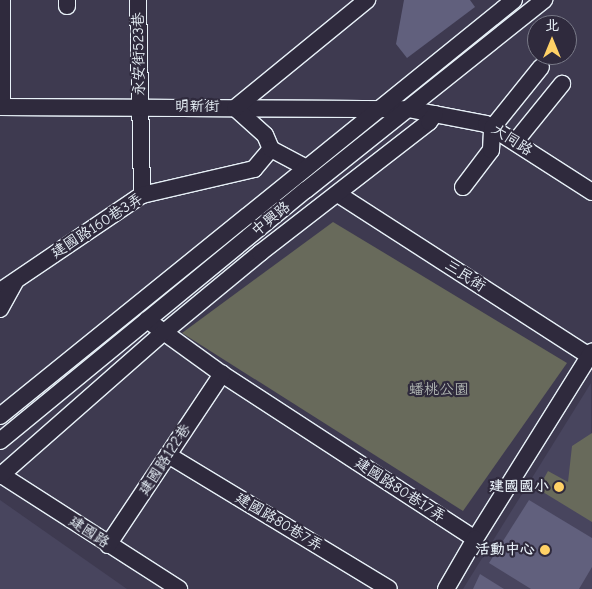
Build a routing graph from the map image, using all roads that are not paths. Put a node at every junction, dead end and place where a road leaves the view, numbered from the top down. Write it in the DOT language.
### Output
graph roads {
  1 [pos="2,0"];
  2 [pos="138,0"];
  3 [pos="514,0"];
  4 [pos="544,0"];
  5 [pos="363,1"];
  6 [pos="541,67"];
  7 [pos="562,84"];
  8 [pos="1,107"];
  9 [pos="139,107"];
  10 [pos="235,108"];
  11 [pos="393,110"];
  12 [pos="435,114"];
  13 [pos="492,128"];
  14 [pos="515,142"];
  15 [pos="271,148"];
  16 [pos="306,168"];
  17 [pos="463,187"];
  18 [pos="592,192"];
  19 [pos="142,194"];
  20 [pos="338,194"];
  21 [pos="16,280"];
  22 [pos="0,291"];
  23 [pos="0,309"];
  24 [pos="147,320"];
  25 [pos="163,333"];
  26 [pos="591,355"];
  27 [pos="222,374"];
  28 [pos="0,416"];
  29 [pos="0,441"];
  30 [pos="168,455"];
  31 [pos="0,475"];
  32 [pos="475,539"];
  33 [pos="108,545"];
  34 [pos="179,589"];
  35 [pos="389,589"];
  36 [pos="446,589"];
  1 -- 8 [label="street"];
  2 -- 9 [label="street, 永安街523巷"];
  3 -- 11 [label="street, 中興路"];
  4 -- 11 [label="street, 中興路"];
  5 -- 10 [label="street"];
  6 -- 13 [label="street"];
  7 -- 14 [label="street"];
  8 -- 9 [label="street, 明新街"];
  9 -- 10 [label="street, 明新街"];
  9 -- 19 [label="street, 永安街523巷"];
  10 -- 11 [label="street, 明新街"];
  10 -- 15 [label="street"];
  11 -- 12 [label="street, 大同路"];
  11 -- 16 [label="street, 中興路"];
  11 -- 24 [label="street, 中興路"];
  12 -- 13 [label="street, 大同路"];
  12 -- 20 [label="street"];
  13 -- 14 [label="street, 大同路"];
  13 -- 17 [label="street"];
  14 -- 18 [label="street, 大同路"];
  15 -- 16 [label="street"];
  15 -- 19 [label="street, 建國路160巷3弄"];
  16 -- 28 [label="street, 中興路"];
  19 -- 21 [label="street, 建國路160巷3弄"];
  20 -- 25 [label="street"];
  20 -- 26 [label="street, 三民街"];
  21 -- 22 [label="street, 建國路160巷3弄"];
  21 -- 23 [label="street"];
  24 -- 25 [label="street, 建國路80巷17弄"];
  24 -- 29 [label="street, 中興路"];
  25 -- 27 [label="street, 建國路80巷17弄"];
  25 -- 31 [label="street"];
  26 -- 32 [label="street"];
  27 -- 30 [label="street, 建國路122巷"];
  27 -- 32 [label="street, 建國路80巷17弄"];
  30 -- 33 [label="street, 建國路122巷"];
  30 -- 35 [label="street, 建國路80巷7弄"];
  31 -- 33 [label="street, 建國路"];
  32 -- 36 [label="street"];
  33 -- 34 [label="street, 建國路"];
}
